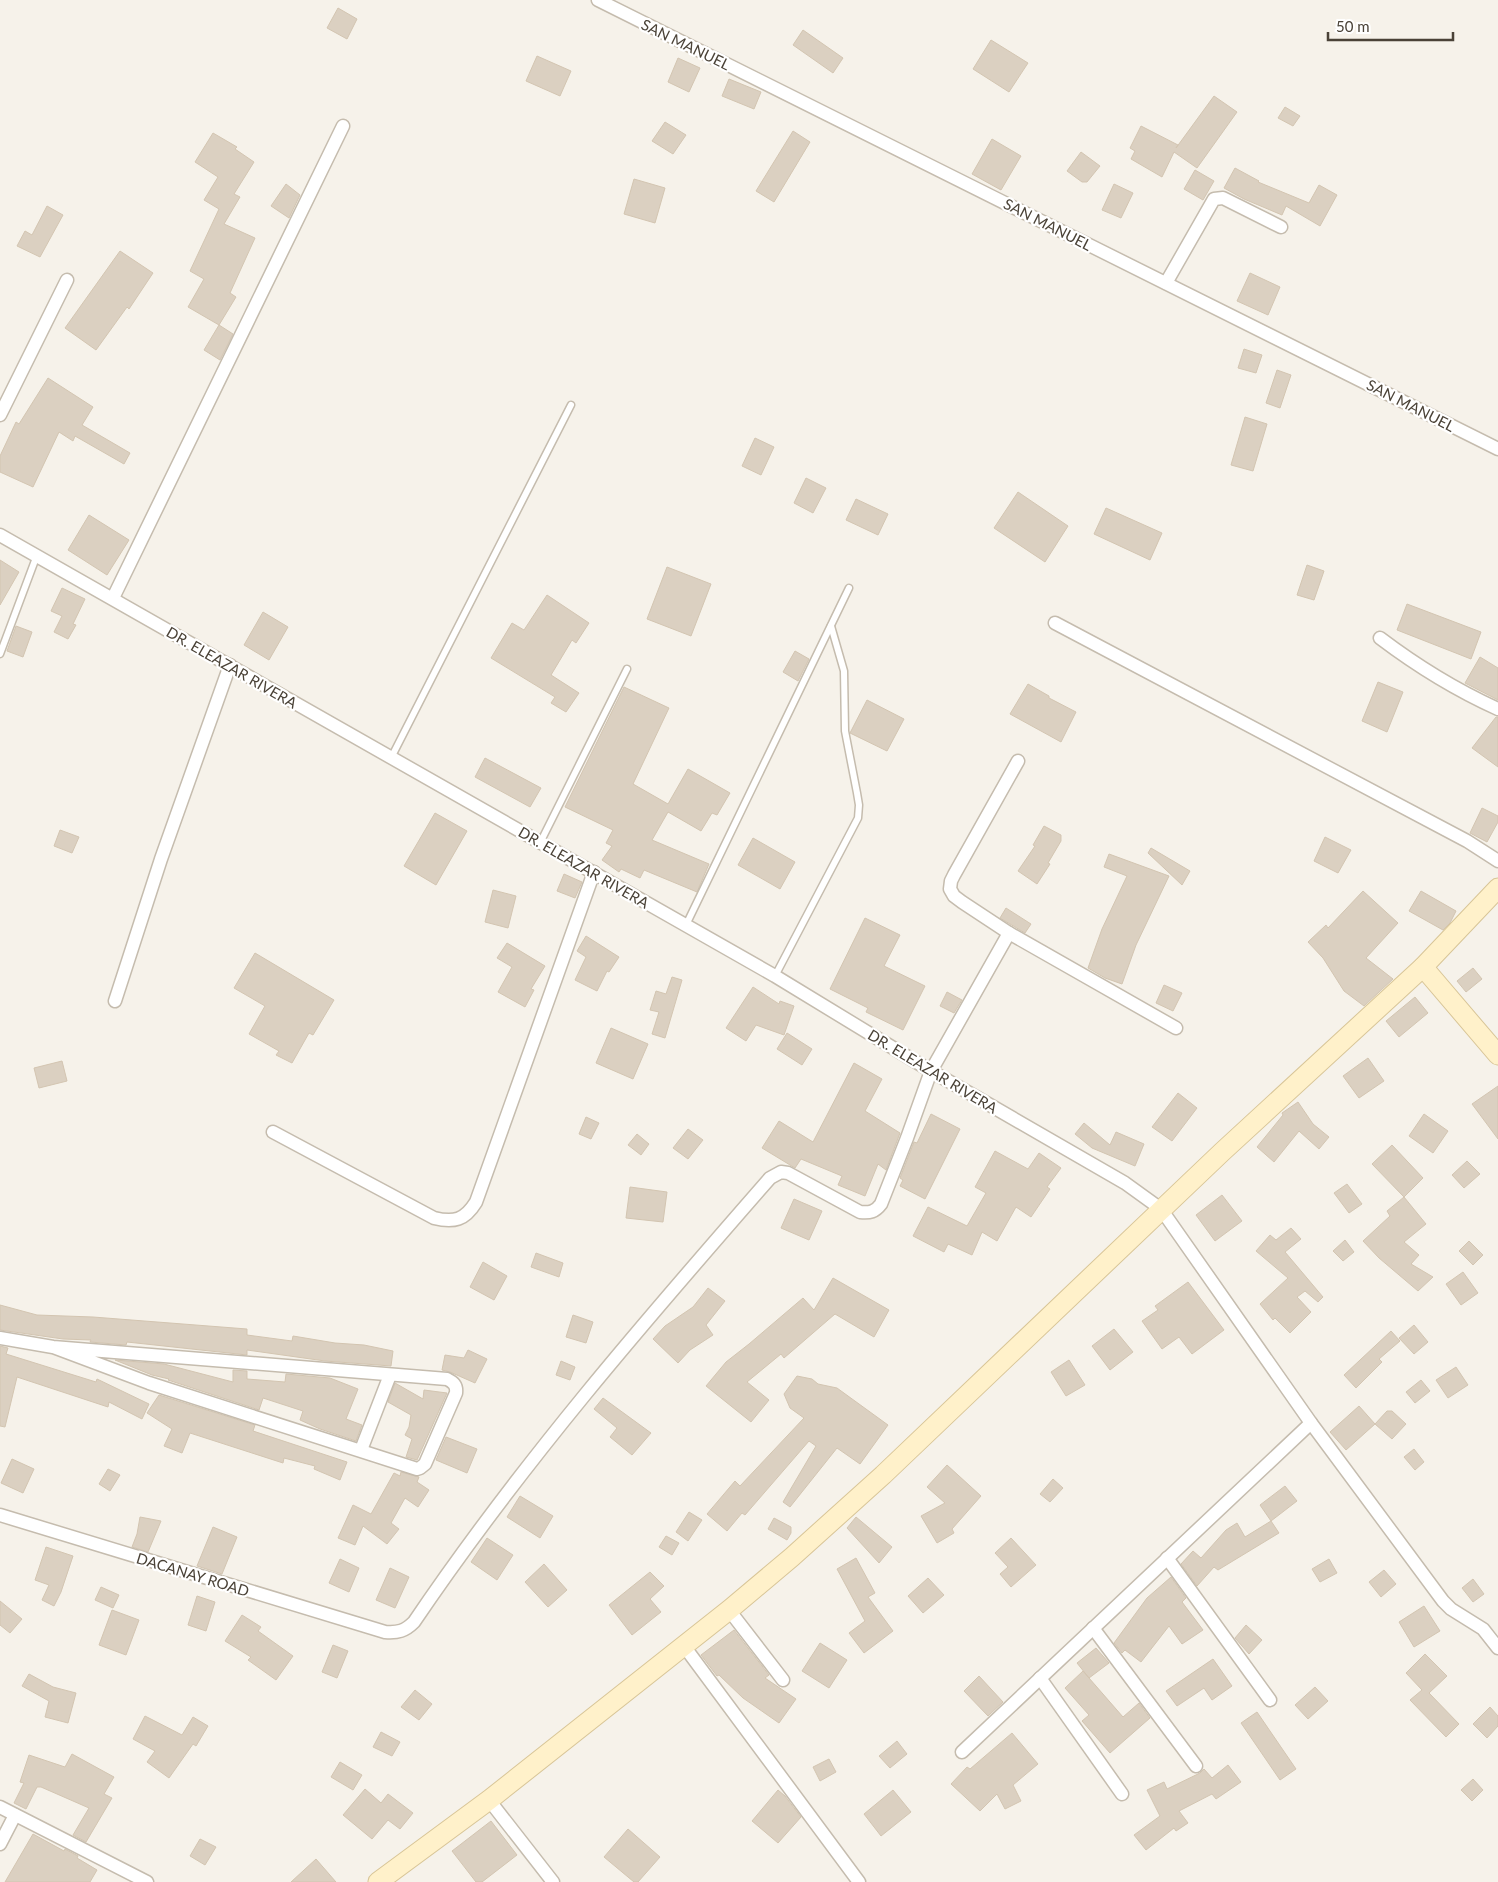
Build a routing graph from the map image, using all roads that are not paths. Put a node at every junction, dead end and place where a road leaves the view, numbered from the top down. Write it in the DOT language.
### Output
graph roads {
  1 [pos="598,0"];
  2 [pos="343,126"];
  3 [pos="1280,227"];
  4 [pos="68,280"];
  5 [pos="1166,283"];
  6 [pos="571,405"];
  7 [pos="0,415"];
  8 [pos="1498,449"];
  9 [pos="0,535"];
  10 [pos="37,555"];
  11 [pos="849,588"];
  12 [pos="113,598"];
  13 [pos="1055,624"];
  14 [pos="831,626"];
  15 [pos="1380,638"];
  16 [pos="0,654"];
  17 [pos="230,666"];
  18 [pos="626,669"];
  19 [pos="1498,708"];
  20 [pos="391,758"];
  21 [pos="1018,761"];
  22 [pos="541,841"];
  23 [pos="1498,861"];
  24 [pos="594,872"];
  25 [pos="1498,888"];
  26 [pos="686,925"];
  27 [pos="1008,933"];
  28 [pos="1423,967"];
  29 [pos="775,976"];
  30 [pos="115,1002"];
  31 [pos="1176,1028"];
  32 [pos="1498,1055"];
  33 [pos="931,1071"];
  34 [pos="273,1132"];
  35 [pos="1162,1209"];
  36 [pos="0,1338"];
  37 [pos="53,1347"];
  38 [pos="390,1375"];
  39 [pos="1311,1423"];
  40 [pos="361,1450"];
  41 [pos="0,1515"];
  42 [pos="1167,1558"];
  43 [pos="728,1610"];
  44 [pos="1093,1628"];
  45 [pos="684,1646"];
  46 [pos="1498,1648"];
  47 [pos="1040,1678"];
  48 [pos="783,1680"];
  49 [pos="1270,1700"];
  50 [pos="962,1752"];
  51 [pos="1196,1766"];
  52 [pos="1122,1794"];
  53 [pos="489,1800"];
  54 [pos="0,1807"];
  55 [pos="16,1815"];
  56 [pos="0,1844"];
  57 [pos="147,1882"];
  58 [pos="378,1882"];
  59 [pos="553,1882"];
  60 [pos="859,1882"];
  1 -- 5 [label="street, SAN MANUEL"];
  2 -- 12 [label="street"];
  3 -- 5 [label="street"];
  4 -- 7 [label="street"];
  5 -- 8 [label="street, SAN MANUEL"];
  6 -- 20 [label="lane"];
  9 -- 10 [label="street, DR. ELEAZAR RIVERA"];
  10 -- 12 [label="street, DR. ELEAZAR RIVERA"];
  10 -- 16 [label="lane"];
  11 -- 14 [label="lane"];
  12 -- 17 [label="street, DR. ELEAZAR RIVERA"];
  13 -- 23 [label="street"];
  14 -- 26 [label="lane"];
  14 -- 29 [label="lane"];
  15 -- 19 [label="street"];
  17 -- 20 [label="street, DR. ELEAZAR RIVERA"];
  17 -- 30 [label="street"];
  18 -- 22 [label="lane"];
  20 -- 22 [label="street, DR. ELEAZAR RIVERA"];
  21 -- 27 [label="street"];
  22 -- 24 [label="street, DR. ELEAZAR RIVERA"];
  24 -- 26 [label="street, DR. ELEAZAR RIVERA"];
  24 -- 34 [label="street"];
  25 -- 28 [label="street"];
  26 -- 29 [label="street, DR. ELEAZAR RIVERA"];
  27 -- 31 [label="street"];
  27 -- 33 [label="street"];
  28 -- 32 [label="street"];
  28 -- 35 [label="street"];
  29 -- 33 [label="street, DR. ELEAZAR RIVERA"];
  33 -- 35 [label="street, DR. ELEAZAR RIVERA"];
  33 -- 41 [label="street, DACANAY ROAD"];
  35 -- 39 [label="street"];
  35 -- 43 [label="street"];
  36 -- 37 [label="street"];
  37 -- 38 [label="street"];
  37 -- 40 [label="street"];
  38 -- 40 [label="street"];
  38 -- 40 [label="street"];
  39 -- 42 [label="street"];
  39 -- 46 [label="street"];
  42 -- 44 [label="street"];
  42 -- 49 [label="street"];
  43 -- 45 [label="street"];
  43 -- 48 [label="street"];
  44 -- 47 [label="street"];
  44 -- 51 [label="street"];
  45 -- 53 [label="street"];
  45 -- 60 [label="street"];
  47 -- 50 [label="street"];
  47 -- 52 [label="street"];
  53 -- 58 [label="street"];
  53 -- 59 [label="street"];
  54 -- 55 [label="street"];
  55 -- 56 [label="street"];
  55 -- 57 [label="street"];
}
